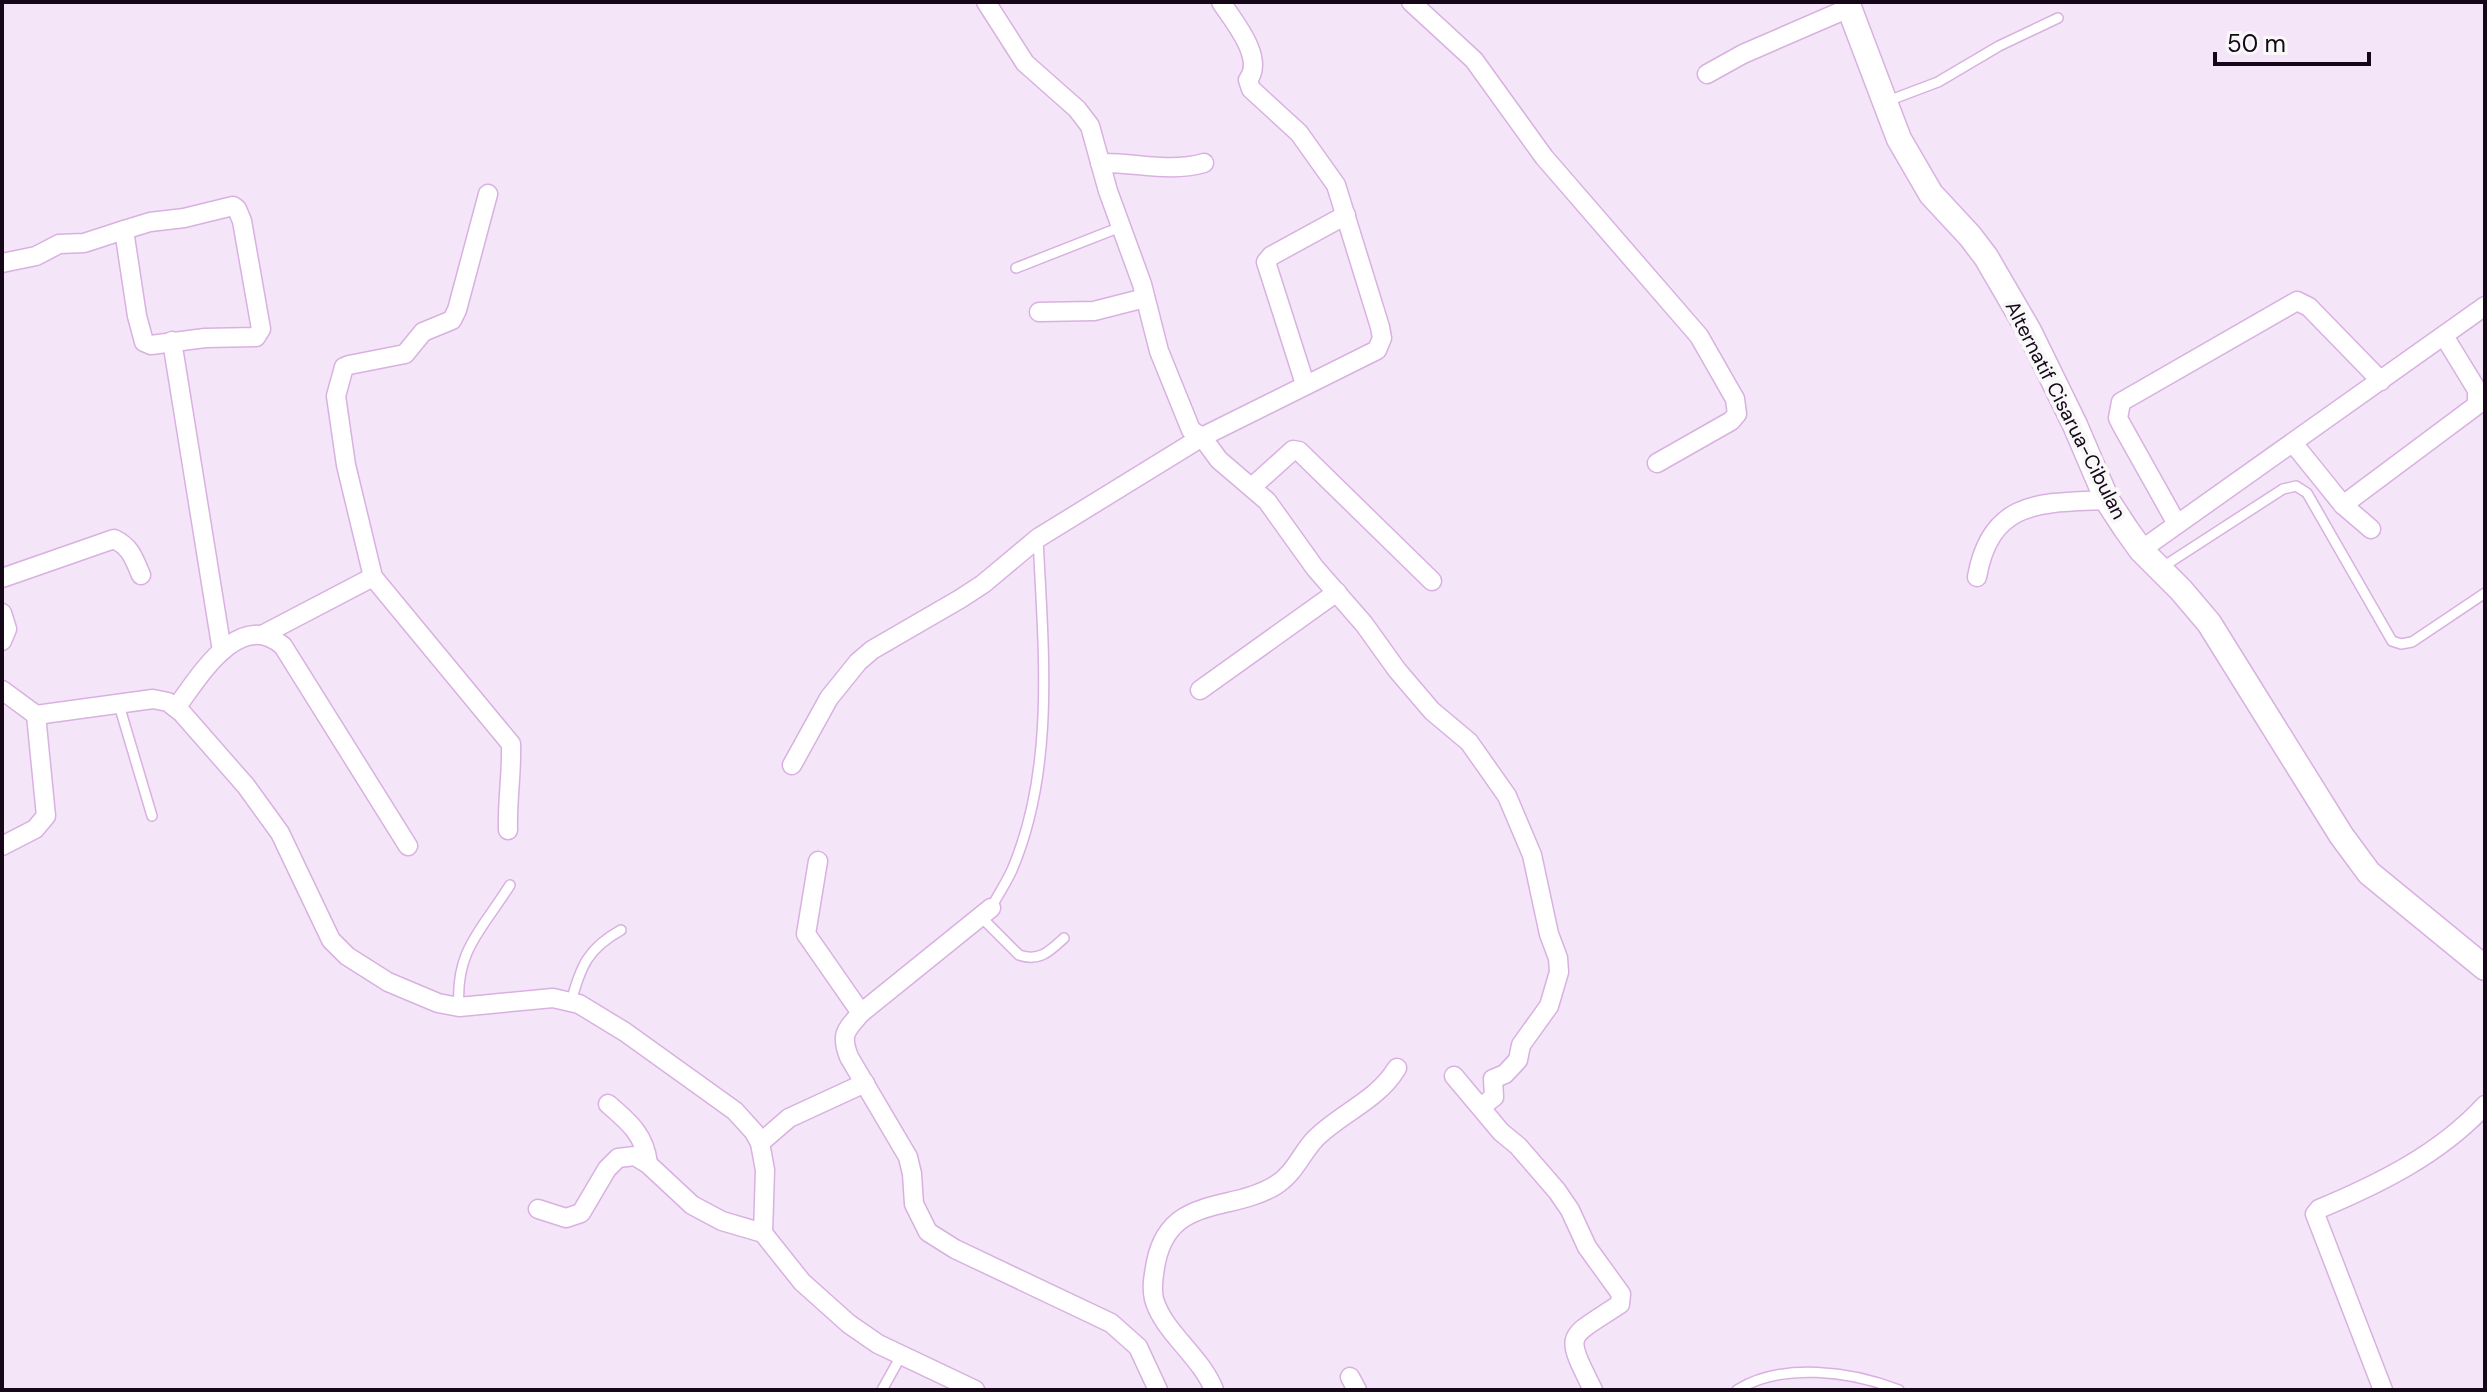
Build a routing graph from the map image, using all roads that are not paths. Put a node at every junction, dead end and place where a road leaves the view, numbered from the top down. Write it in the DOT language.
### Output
graph roads {
  1 [pos="986,2"];
  2 [pos="1221,2"];
  3 [pos="1411,2"];
  4 [pos="1848,5"];
  5 [pos="2058,18"];
  6 [pos="1707,74"];
  7 [pos="1884,102"];
  8 [pos="1100,163"];
  9 [pos="1204,163"];
  10 [pos="488,194"];
  11 [pos="1346,215"];
  12 [pos="1123,226"];
  13 [pos="124,230"];
  14 [pos="2,263"];
  15 [pos="1016,268"];
  16 [pos="1145,298"];
  17 [pos="2485,306"];
  18 [pos="1039,312"];
  19 [pos="2444,336"];
  20 [pos="172,341"];
  21 [pos="2381,381"];
  22 [pos="1305,384"];
  23 [pos="1202,437"];
  24 [pos="2293,443"];
  25 [pos="1657,463"];
  26 [pos="1252,487"];
  27 [pos="2107,500"];
  28 [pos="2343,505"];
  29 [pos="2177,524"];
  30 [pos="2371,529"];
  31 [pos="1038,538"];
  32 [pos="2141,550"];
  33 [pos="2160,568"];
  34 [pos="141,575"];
  35 [pos="373,577"];
  36 [pos="1977,577"];
  37 [pos="2,578"];
  38 [pos="1432,581"];
  39 [pos="1337,592"];
  40 [pos="2485,593"];
  41 [pos="2,613"];
  42 [pos="264,634"];
  43 [pos="2,641"];
  44 [pos="222,651"];
  45 [pos="2,690"];
  46 [pos="1200,690"];
  47 [pos="119,705"];
  48 [pos="176,708"];
  49 [pos="36,715"];
  50 [pos="792,765"];
  51 [pos="152,816"];
  52 [pos="508,830"];
  53 [pos="2,846"];
  54 [pos="408,846"];
  55 [pos="818,861"];
  56 [pos="510,885"];
  57 [pos="986,912"];
  58 [pos="621,930"];
  59 [pos="1064,938"];
  60 [pos="2485,968"];
  61 [pos="571,1001"];
  62 [pos="459,1007"];
  63 [pos="861,1013"];
  64 [pos="1397,1068"];
  65 [pos="1454,1076"];
  66 [pos="865,1083"];
  67 [pos="608,1104"];
  68 [pos="2485,1105"];
  69 [pos="1481,1107"];
  70 [pos="760,1143"];
  71 [pos="648,1164"];
  72 [pos="538,1209"];
  73 [pos="763,1233"];
  74 [pos="901,1356"];
  75 [pos="882,1390"];
  76 [pos="975,1390"];
  77 [pos="1158,1390"];
  78 [pos="1214,1390"];
  79 [pos="1593,1390"];
  80 [pos="1737,1390"];
  81 [pos="1899,1390"];
  82 [pos="2383,1390"];
  1 -- 8 [label="street"];
  2 -- 11 [label="street"];
  3 -- 25 [label="street"];
  4 -- 6 [label="street"];
  4 -- 7 [label="street, Alternatif Cisarua-Cibulan"];
  5 -- 7 [label="lane"];
  7 -- 27 [label="street, Alternatif Cisarua-Cibulan"];
  8 -- 9 [label="street"];
  8 -- 12 [label="street"];
  10 -- 35 [label="street"];
  11 -- 22 [label="street"];
  11 -- 22 [label="street"];
  12 -- 15 [label="lane"];
  12 -- 16 [label="street"];
  13 -- 14 [label="street"];
  13 -- 20 [label="street"];
  13 -- 20 [label="street"];
  16 -- 18 [label="street"];
  16 -- 23 [label="street"];
  17 -- 19 [label="street"];
  19 -- 21 [label="street"];
  19 -- 28 [label="street"];
  20 -- 44 [label="street"];
  21 -- 24 [label="street"];
  21 -- 29 [label="street"];
  22 -- 23 [label="street"];
  23 -- 26 [label="street"];
  23 -- 31 [label="street"];
  24 -- 28 [label="street"];
  24 -- 29 [label="street"];
  26 -- 38 [label="street"];
  26 -- 39 [label="street"];
  27 -- 32 [label="street, Alternatif Cisarua-Cibulan"];
  27 -- 36 [label="street"];
  28 -- 30 [label="street"];
  29 -- 32 [label="street"];
  31 -- 50 [label="street"];
  31 -- 57 [label="lane"];
  32 -- 33 [label="street, Alternatif Cisarua-Cibulan"];
  33 -- 40 [label="lane"];
  33 -- 60 [label="street, Alternatif Cisarua-Cibulan"];
  34 -- 37 [label="street"];
  35 -- 42 [label="street"];
  35 -- 52 [label="street"];
  39 -- 46 [label="street"];
  39 -- 69 [label="street"];
  41 -- 43 [label="street"];
  42 -- 44 [label="street"];
  42 -- 54 [label="street"];
  44 -- 48 [label="street"];
  45 -- 49 [label="street"];
  47 -- 48 [label="street"];
  47 -- 49 [label="street"];
  47 -- 51 [label="lane"];
  48 -- 62 [label="street"];
  49 -- 53 [label="street"];
  55 -- 63 [label="street"];
  56 -- 62 [label="lane"];
  57 -- 59 [label="lane"];
  57 -- 63 [label="street"];
  58 -- 61 [label="lane"];
  61 -- 62 [label="street"];
  61 -- 70 [label="street"];
  63 -- 66 [label="street"];
  64 -- 78 [label="street"];
  65 -- 69 [label="street"];
  66 -- 70 [label="street"];
  66 -- 77 [label="street"];
  67 -- 71 [label="street"];
  68 -- 82 [label="street"];
  69 -- 79 [label="street"];
  70 -- 73 [label="street"];
  71 -- 72 [label="street"];
  71 -- 73 [label="street"];
  73 -- 74 [label="street"];
  74 -- 75 [label="lane"];
  74 -- 76 [label="street"];
  80 -- 81 [label="lane"];
}
